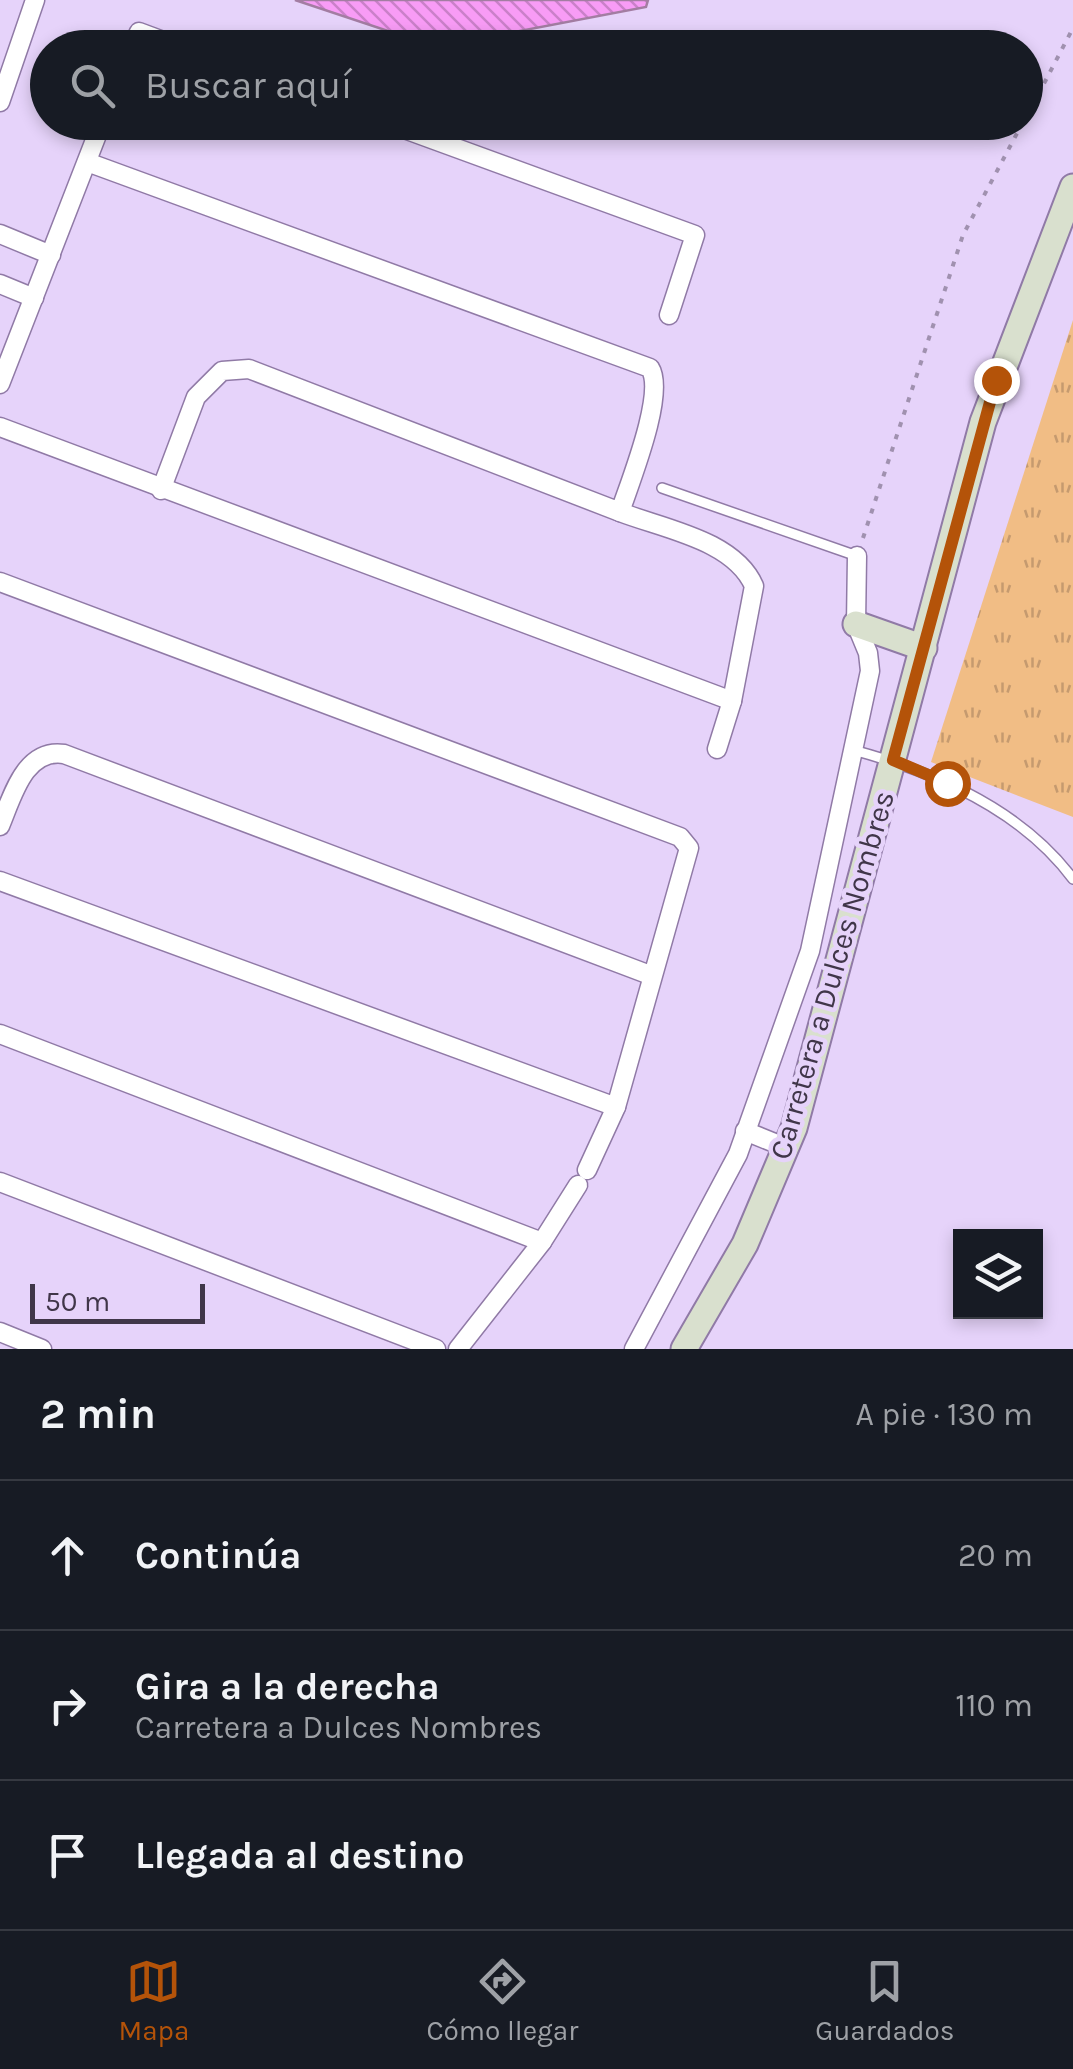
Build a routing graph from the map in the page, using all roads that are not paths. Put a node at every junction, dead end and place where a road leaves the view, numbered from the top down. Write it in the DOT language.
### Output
graph roads {
  1 [pos="34,0"];
  2 [pos="0,102"];
  3 [pos="95,140"];
  4 [pos="434,140"];
  5 [pos="87,162"];
  6 [pos="1073,188"];
  7 [pos="0,234"];
  8 [pos="51,255"];
  9 [pos="0,284"];
  10 [pos="34,298"];
  11 [pos="668,315"];
  12 [pos="0,384"];
  13 [pos="0,427"];
  14 [pos="662,488"];
  15 [pos="161,490"];
  16 [pos="620,512"];
  17 [pos="857,556"];
  18 [pos="0,582"];
  19 [pos="856,624"];
  20 [pos="924,648"];
  21 [pos="732,701"];
  22 [pos="717,750"];
  23 [pos="853,750"];
  24 [pos="893,760"];
  25 [pos="0,826"];
  26 [pos="1073,879"];
  27 [pos="0,881"];
  28 [pos="650,975"];
  29 [pos="0,1034"];
  30 [pos="616,1107"];
  31 [pos="744,1131"];
  32 [pos="786,1148"];
  33 [pos="0,1182"];
  34 [pos="542,1242"];
  35 [pos="0,1332"];
  36 [pos="42,1349"];
  37 [pos="436,1349"];
  38 [pos="458,1349"];
  39 [pos="634,1349"];
  40 [pos="684,1349"];
  1 -- 2 [label="street"];
  3 -- 5 [label="street"];
  4 -- 11 [label="street"];
  5 -- 8 [label="street"];
  5 -- 16 [label="street"];
  6 -- 20 [label="main road, Carretera a Dulces Nombres"];
  7 -- 8 [label="street"];
  8 -- 10 [label="street"];
  9 -- 10 [label="street"];
  10 -- 12 [label="street"];
  13 -- 15 [label="street"];
  14 -- 17 [label="lane"];
  15 -- 16 [label="street"];
  15 -- 21 [label="street"];
  16 -- 21 [label="street"];
  17 -- 19 [label="street"];
  18 -- 28 [label="street"];
  19 -- 20 [label="main road"];
  19 -- 23 [label="street"];
  20 -- 24 [label="main road, Carretera a Dulces Nombres"];
  21 -- 22 [label="street"];
  23 -- 24 [label="lane"];
  23 -- 31 [label="street"];
  24 -- 26 [label="lane"];
  24 -- 32 [label="main road, Carretera a Dulces Nombres"];
  25 -- 28 [label="street"];
  27 -- 30 [label="street"];
  28 -- 30 [label="street"];
  29 -- 34 [label="street"];
  30 -- 34 [label="street"];
  31 -- 32 [label="street"];
  31 -- 39 [label="street"];
  32 -- 40 [label="main road, Carretera a Dulces Nombres"];
  33 -- 37 [label="street"];
  34 -- 38 [label="street"];
  35 -- 36 [label="street"];
}
